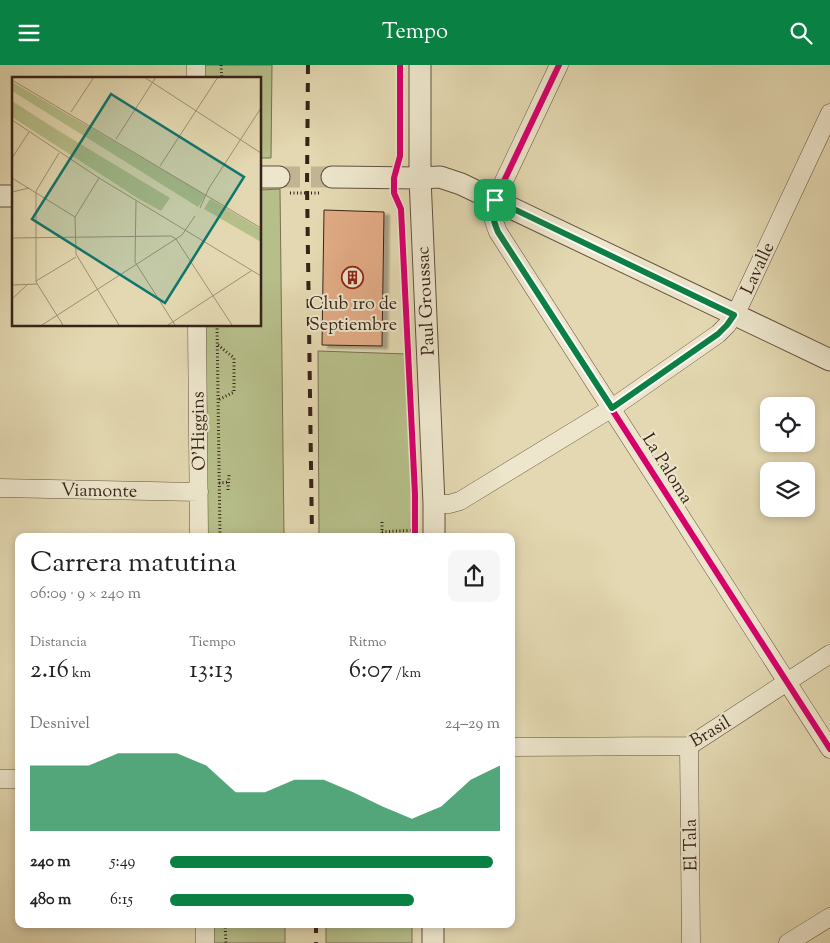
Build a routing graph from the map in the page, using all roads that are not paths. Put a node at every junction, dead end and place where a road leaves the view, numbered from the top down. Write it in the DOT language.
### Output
graph roads {
  1 [pos="420,65"];
  2 [pos="559,65"];
  3 [pos="830,113"];
  4 [pos="332,177"];
  5 [pos="420,179"];
  6 [pos="495,200"];
  7 [pos="734,315"];
  8 [pos="197,326"];
  9 [pos="830,359"];
  10 [pos="612,408"];
  11 [pos="0,488"];
  12 [pos="199,492"];
  13 [pos="434,504"];
  14 [pos="199,533"];
  15 [pos="421,533"];
  16 [pos="830,654"];
  17 [pos="787,682"];
  18 [pos="689,746"];
  19 [pos="515,747"];
  20 [pos="830,749"];
  21 [pos="0,779"];
  22 [pos="15,779"];
  23 [pos="830,917"];
  24 [pos="205,928"];
  25 [pos="433,928"];
  26 [pos="205,943"];
  27 [pos="432,943"];
  28 [pos="691,943"];
  29 [pos="788,943"];
  1 -- 5 [label="street, Paul Groussac"];
  2 -- 6 [label="street"];
  3 -- 7 [label="street, Lavalle"];
  4 -- 5 [label="street"];
  5 -- 6 [label="street"];
  5 -- 13 [label="street, Paul Groussac"];
  6 -- 7 [label="street"];
  6 -- 10 [label="street, La Paloma"];
  7 -- 9 [label="street"];
  7 -- 10 [label="street, Lavalle"];
  8 -- 12 [label="street, O'Higgins"];
  10 -- 13 [label="street, Lavalle"];
  10 -- 17 [label="street, La Paloma"];
  11 -- 12 [label="street, Viamonte"];
  12 -- 14 [label="street, O'Higgins"];
  13 -- 15 [label="street, Paul Groussac"];
  16 -- 17 [label="street, Brasil"];
  17 -- 18 [label="street, Brasil"];
  17 -- 20 [label="street, La Paloma"];
  18 -- 19 [label="street, Brasil"];
  18 -- 28 [label="street, El Tala"];
  21 -- 22 [label="street"];
  23 -- 29 [label="street"];
  24 -- 26 [label="street"];
  25 -- 27 [label="street"];
}
